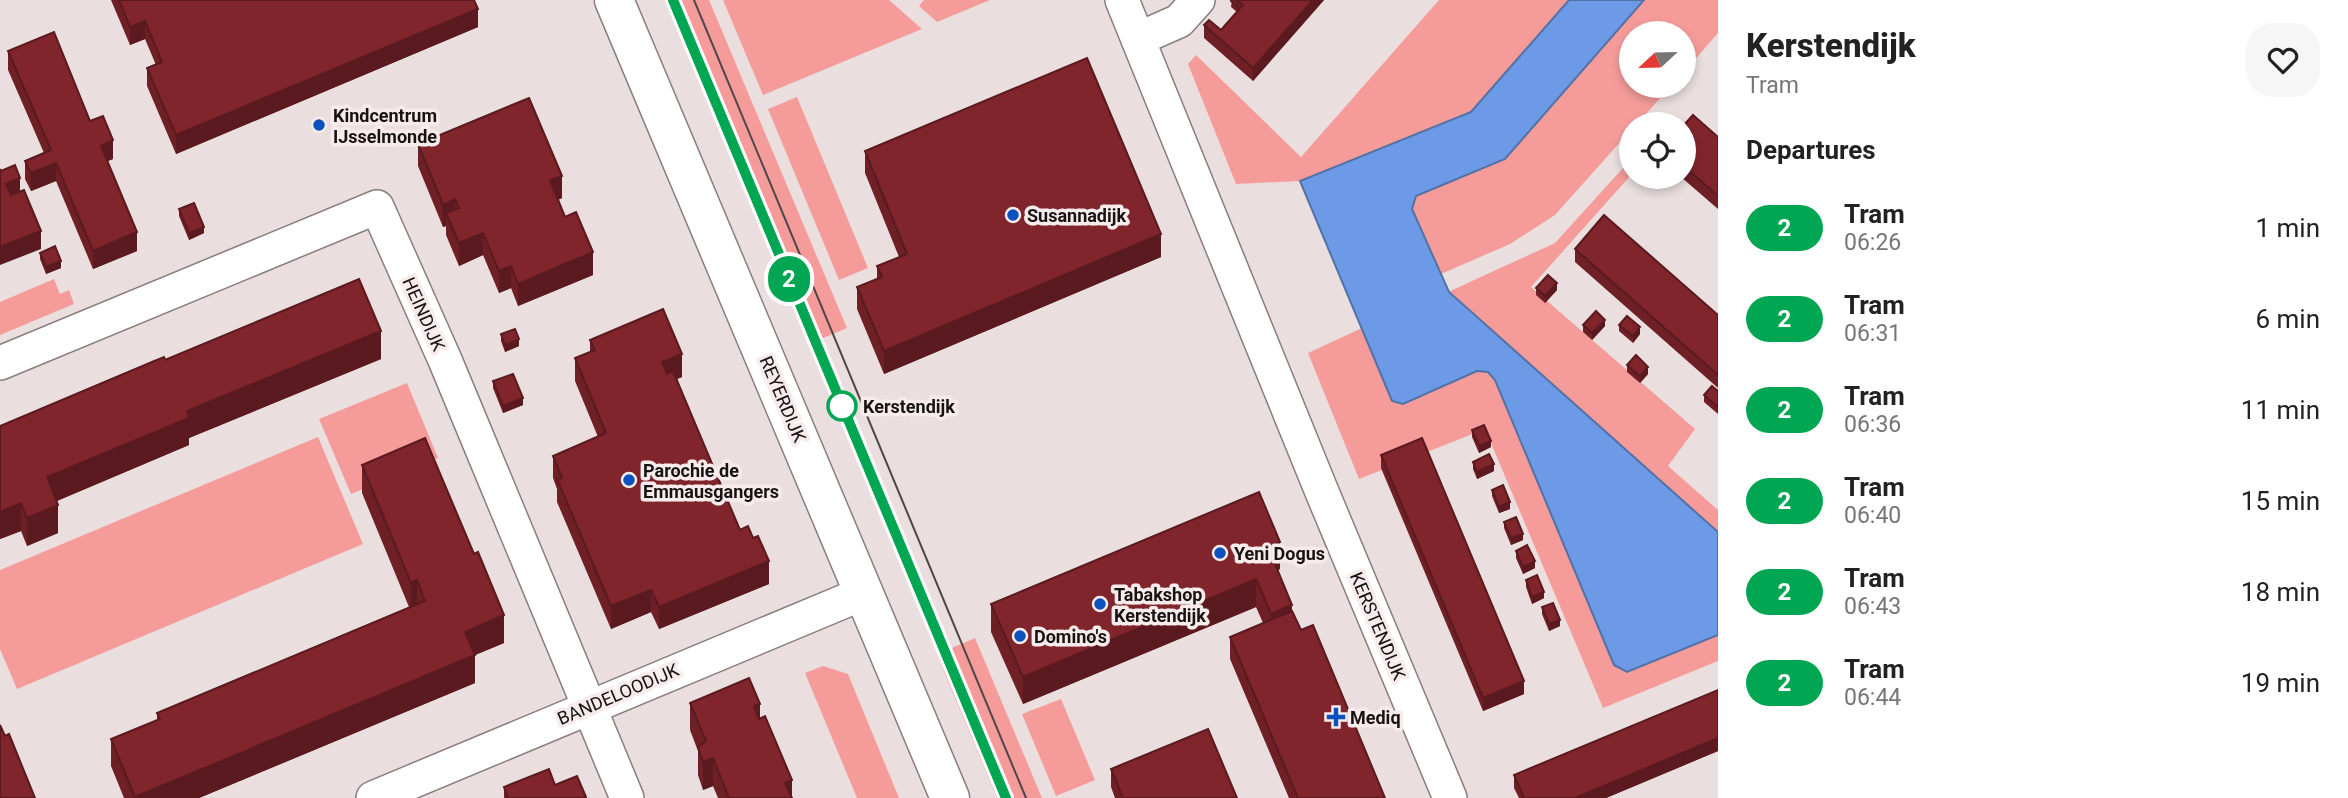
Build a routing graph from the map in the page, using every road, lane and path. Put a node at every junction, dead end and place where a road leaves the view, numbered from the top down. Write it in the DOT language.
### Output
graph roads {
  1 [pos="614,0"];
  2 [pos="1122,0"];
  3 [pos="1198,0"];
  4 [pos="1138,39"];
  5 [pos="0,363"];
  6 [pos="864,593"];
  7 [pos="589,707"];
  8 [pos="373,798"];
  9 [pos="627,798"];
  10 [pos="950,798"];
  11 [pos="1450,798"];
  1 -- 6 [label="street, REYERDIJK"];
  2 -- 4 [label="street"];
  3 -- 4 [label="street"];
  4 -- 11 [label="street, KERSTENDIJK"];
  5 -- 7 [label="street, HEINDIJK"];
  6 -- 7 [label="street, BANDELOODIJK"];
  6 -- 10 [label="street, REYERDIJK"];
  7 -- 8 [label="street, BANDELOODIJK"];
  7 -- 9 [label="street, HEINDIJK"];
}
